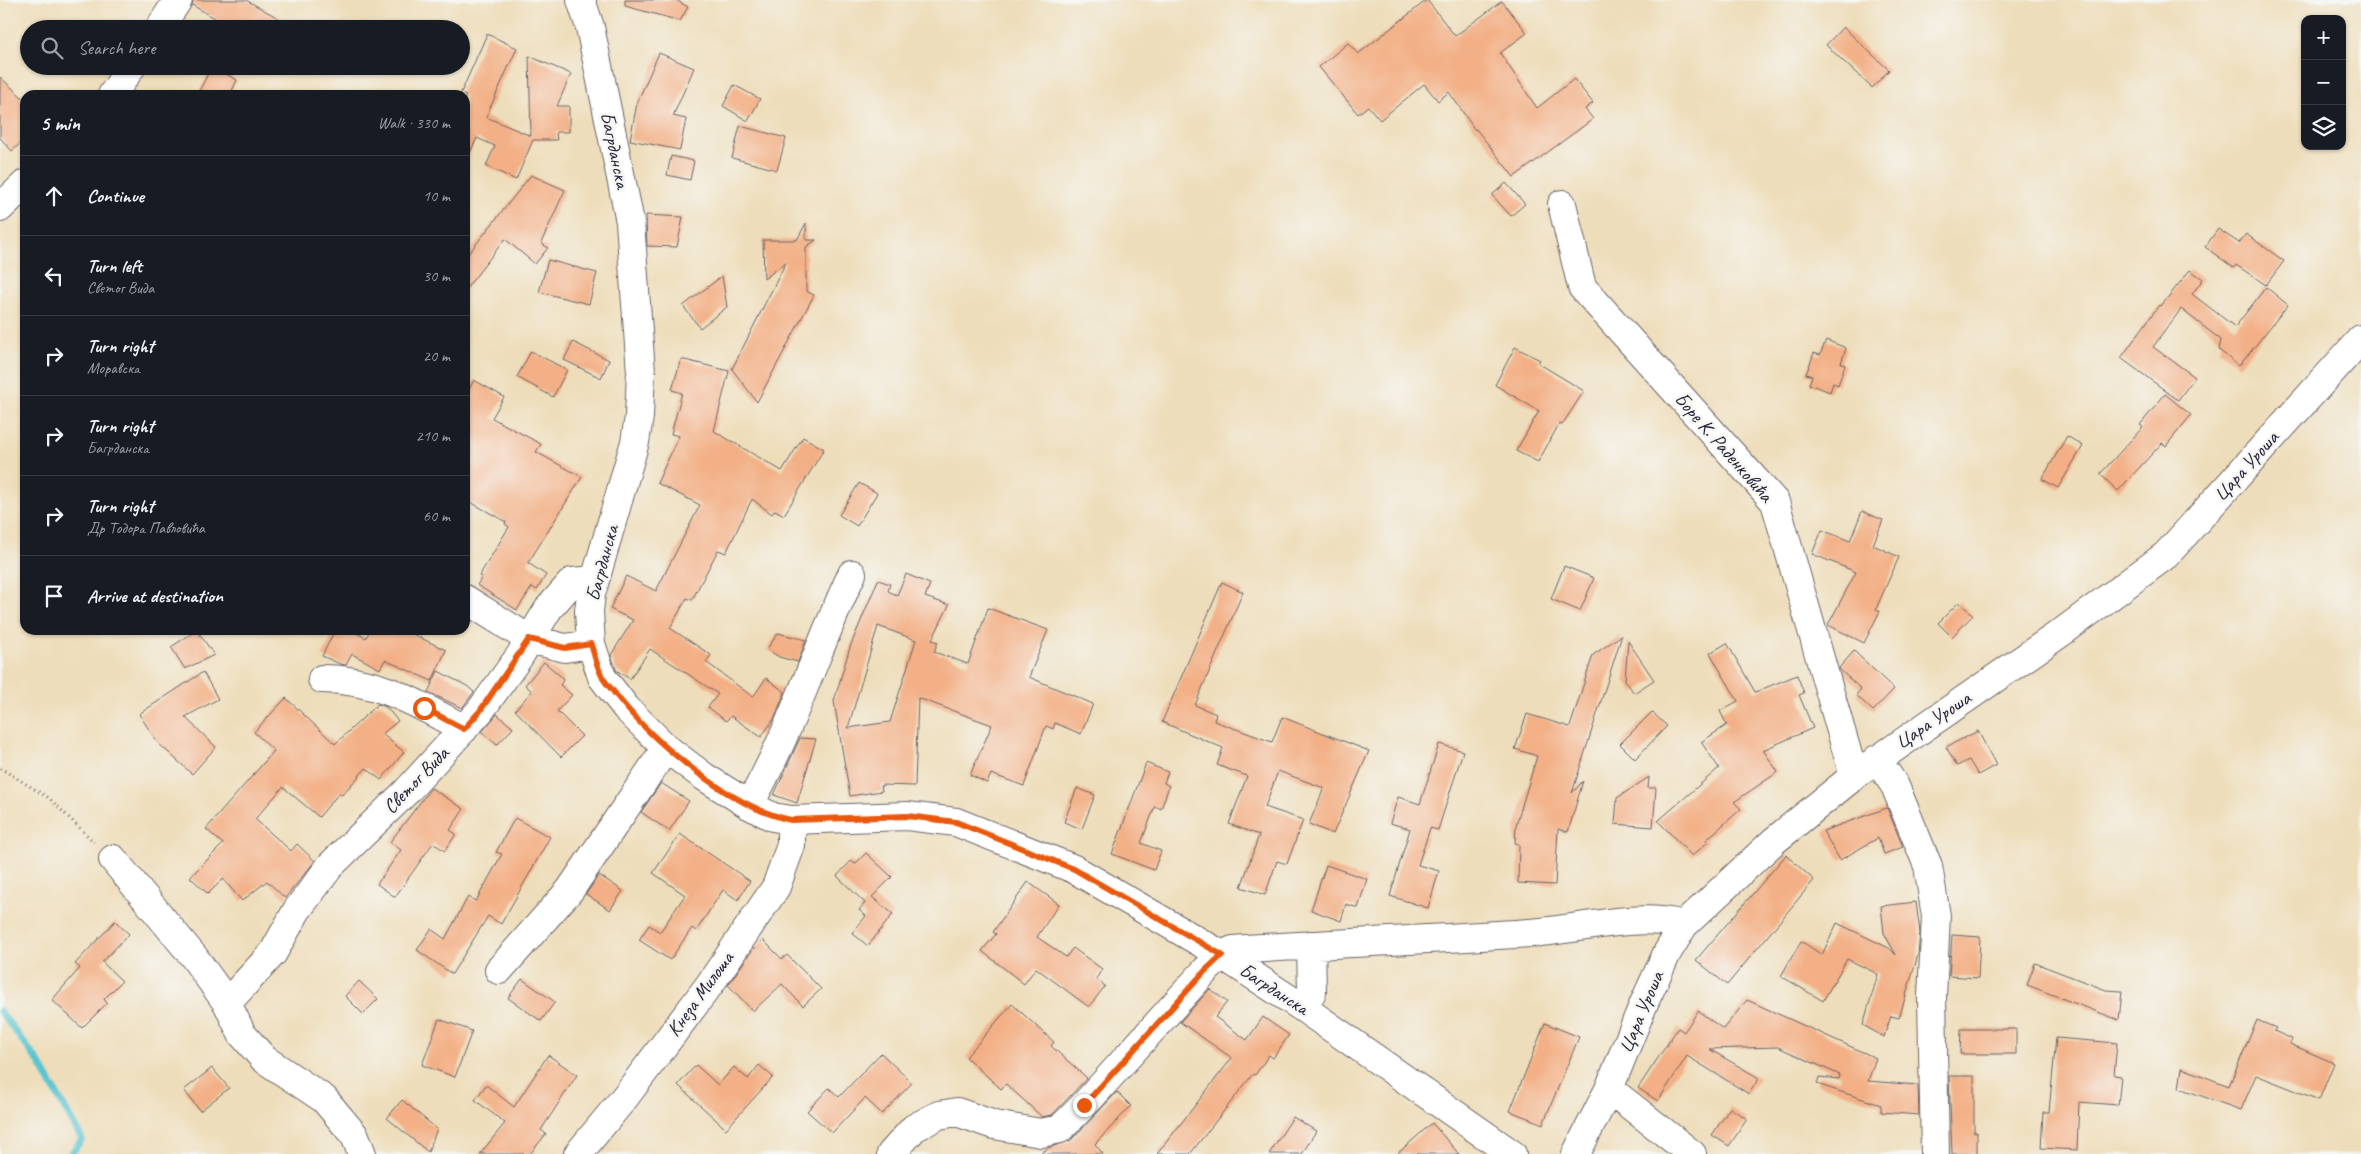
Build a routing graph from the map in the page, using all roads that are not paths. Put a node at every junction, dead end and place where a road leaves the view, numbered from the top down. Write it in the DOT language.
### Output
graph roads {
  1 [pos="178,0"];
  2 [pos="581,0"];
  3 [pos="165,20"];
  4 [pos="126,75"];
  5 [pos="115,90"];
  6 [pos="20,189"];
  7 [pos="1562,204"];
  8 [pos="0,208"];
  9 [pos="2361,339"];
  10 [pos="852,574"];
  11 [pos="595,580"];
  12 [pos="470,602"];
  13 [pos="529,639"];
  14 [pos="591,644"];
  15 [pos="322,679"];
  16 [pos="464,729"];
  17 [pos="666,748"];
  18 [pos="1877,759"];
  19 [pos="1854,776"];
  20 [pos="749,805"];
  21 [pos="791,820"];
  22 [pos="113,860"];
  23 [pos="1684,925"];
  24 [pos="1312,944"];
  25 [pos="1222,955"];
  26 [pos="499,970"];
  27 [pos="227,1003"];
  28 [pos="1303,1008"];
  29 [pos="1610,1089"];
  30 [pos="362,1154"];
  31 [pos="578,1154"];
  32 [pos="892,1154"];
  33 [pos="1512,1154"];
  34 [pos="1576,1154"];
  35 [pos="1692,1154"];
  36 [pos="1935,1154"];
  1 -- 3 [label="street"];
  2 -- 11 [label="street, Багрданска"];
  4 -- 5 [label="street"];
  6 -- 8 [label="street"];
  7 -- 19 [label="street, Боре К. Раденковића"];
  9 -- 18 [label="street, Цара Уроша"];
  10 -- 20 [label="street"];
  11 -- 13 [label="street, Светог Вида"];
  11 -- 14 [label="street, Багрданска"];
  12 -- 13 [label="street"];
  13 -- 14 [label="street"];
  13 -- 16 [label="street, Светог Вида"];
  14 -- 17 [label="street, Багрданска"];
  15 -- 16 [label="street"];
  16 -- 27 [label="street, Светог Вида"];
  17 -- 20 [label="street, Багрданска"];
  17 -- 26 [label="street"];
  18 -- 19 [label="street, Цара Уроша"];
  18 -- 36 [label="street"];
  19 -- 23 [label="street, Цара Уроша"];
  20 -- 21 [label="street, Багрданска"];
  21 -- 25 [label="street, Багрданска"];
  21 -- 31 [label="street, Кнеза Милоша"];
  22 -- 27 [label="street"];
  23 -- 24 [label="street"];
  23 -- 29 [label="street, Цара Уроша"];
  24 -- 25 [label="street"];
  24 -- 28 [label="street"];
  25 -- 28 [label="street, Багрданска"];
  25 -- 32 [label="street"];
  27 -- 30 [label="street"];
  28 -- 33 [label="street, Багрданска"];
  29 -- 34 [label="street, Цара Уроша"];
  29 -- 35 [label="street"];
}
